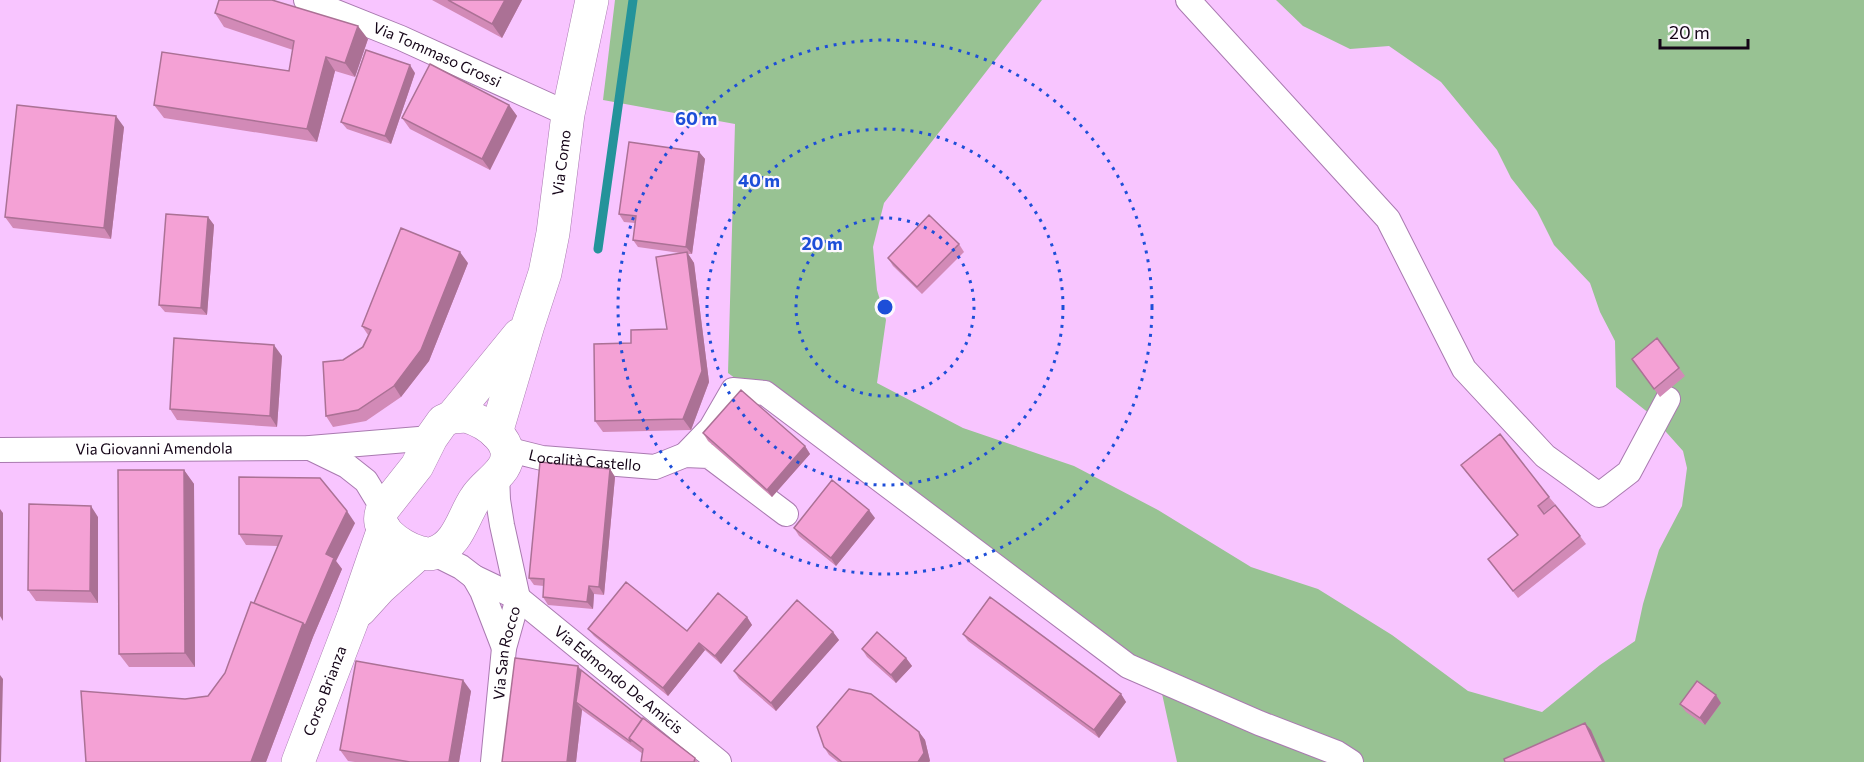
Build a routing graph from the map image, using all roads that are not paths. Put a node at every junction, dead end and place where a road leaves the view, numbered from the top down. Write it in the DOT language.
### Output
graph roads {
  1 [pos="592,0"];
  2 [pos="1188,0"];
  3 [pos="315,3"];
  4 [pos="568,114"];
  5 [pos="528,325"];
  6 [pos="1668,399"];
  7 [pos="442,427"];
  8 [pos="310,448"];
  9 [pos="0,450"];
  10 [pos="500,452"];
  11 [pos="685,455"];
  12 [pos="786,514"];
  13 [pos="384,519"];
  14 [pos="426,553"];
  15 [pos="474,577"];
  16 [pos="518,598"];
  17 [pos="353,618"];
  18 [pos="504,648"];
  19 [pos="298,762"];
  20 [pos="493,762"];
  21 [pos="719,762"];
  22 [pos="1351,762"];
  1 -- 4 [label="main road, Via Como"];
  2 -- 6 [label="street"];
  3 -- 4 [label="street, Via Tommaso Grossi"];
  4 -- 5 [label="main road, Via Como"];
  5 -- 7 [label="main road, Via Como"];
  5 -- 10 [label="main road, Via Como"];
  7 -- 8 [label="street, Via Giovanni Amendola"];
  7 -- 10 [label="main road"];
  7 -- 13 [label="main road, Via Como"];
  8 -- 9 [label="street, Via Giovanni Amendola"];
  8 -- 13 [label="street, Via Giovanni Amendola"];
  10 -- 11 [label="street, Località Castello"];
  10 -- 14 [label="main road, Corso Brianza"];
  10 -- 16 [label="street, Via San Rocco"];
  11 -- 12 [label="street"];
  11 -- 22 [label="street"];
  13 -- 14 [label="main road"];
  13 -- 17 [label="main road, Corso Brianza"];
  14 -- 15 [label="street, Via Edmondo De Amicis"];
  14 -- 17 [label="main road, Corso Brianza"];
  15 -- 16 [label="street, Via Edmondo De Amicis"];
  15 -- 18 [label="street"];
  16 -- 18 [label="street, Via San Rocco"];
  16 -- 21 [label="street, Via Edmondo De Amicis"];
  17 -- 19 [label="main road, Corso Brianza"];
  18 -- 20 [label="street, Via San Rocco"];
}
